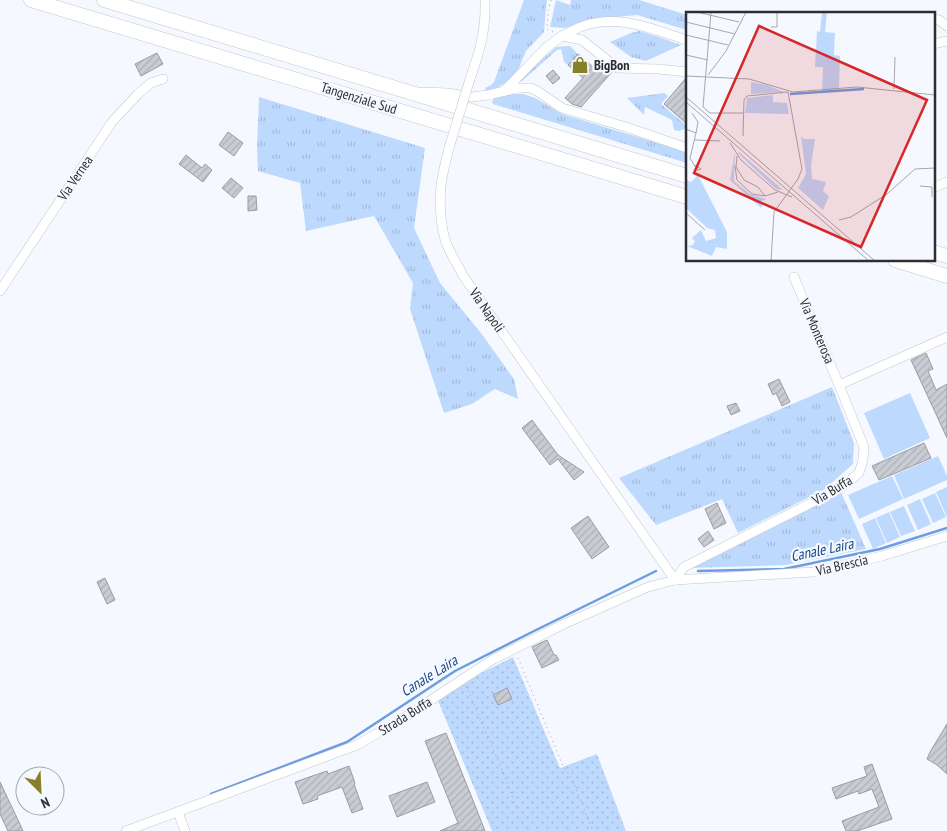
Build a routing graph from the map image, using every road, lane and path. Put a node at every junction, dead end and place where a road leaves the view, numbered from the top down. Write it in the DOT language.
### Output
graph roads {
  1 [pos="31,0"];
  2 [pos="104,0"];
  3 [pos="485,0"];
  4 [pos="551,0"];
  5 [pos="934,19"];
  6 [pos="947,26"];
  7 [pos="562,36"];
  8 [pos="686,40"];
  9 [pos="947,42"];
  10 [pos="934,44"];
  11 [pos="686,72"];
  12 [pos="163,79"];
  13 [pos="408,91"];
  14 [pos="504,91"];
  15 [pos="686,148"];
  16 [pos="686,176"];
  17 [pos="947,182"];
  18 [pos="934,188"];
  19 [pos="686,197"];
  20 [pos="934,252"];
  21 [pos="947,256"];
  22 [pos="898,261"];
  23 [pos="947,276"];
  24 [pos="794,278"];
  25 [pos="0,291"];
  26 [pos="947,337"];
  27 [pos="840,384"];
  28 [pos="947,536"];
  29 [pos="674,580"];
  30 [pos="514,649"];
  31 [pos="463,678"];
  32 [pos="517,808"];
  33 [pos="178,812"];
  34 [pos="126,831"];
  35 [pos="185,831"];
  36 [pos="593,831"];
  1 -- 19 [label="highway, Tangenziale Sud"];
  2 -- 13 [label="highway, Tangenziale Sud"];
  3 -- 29 [label="street, Via Napoli, bridge"];
  4 -- 7 [label="path"];
  5 -- 6 [label="street"];
  7 -- 8 [label="street"];
  7 -- 11 [label="street"];
  7 -- 14 [label="street"];
  9 -- 10 [label="street"];
  12 -- 25 [label="street, Via Vernea"];
  13 -- 14 [label="street"];
  13 -- 16 [label="highway, Tangenziale Sud"];
  14 -- 15 [label="street"];
  17 -- 18 [label="street"];
  20 -- 21 [label="highway"];
  22 -- 23 [label="highway"];
  24 -- 27 [label="street, Via Monterosa"];
  26 -- 27 [label="street"];
  27 -- 29 [label="street, Via Buffa"];
  28 -- 29 [label="street, Via Brescia"];
  29 -- 30 [label="street, Strada Buffa"];
  30 -- 31 [label="street, Strada Buffa"];
  30 -- 36 [label="path"];
  31 -- 32 [label="path"];
  31 -- 33 [label="street, Strada Buffa"];
  33 -- 34 [label="street, Strada Buffa"];
  33 -- 35 [label="street"];
}
